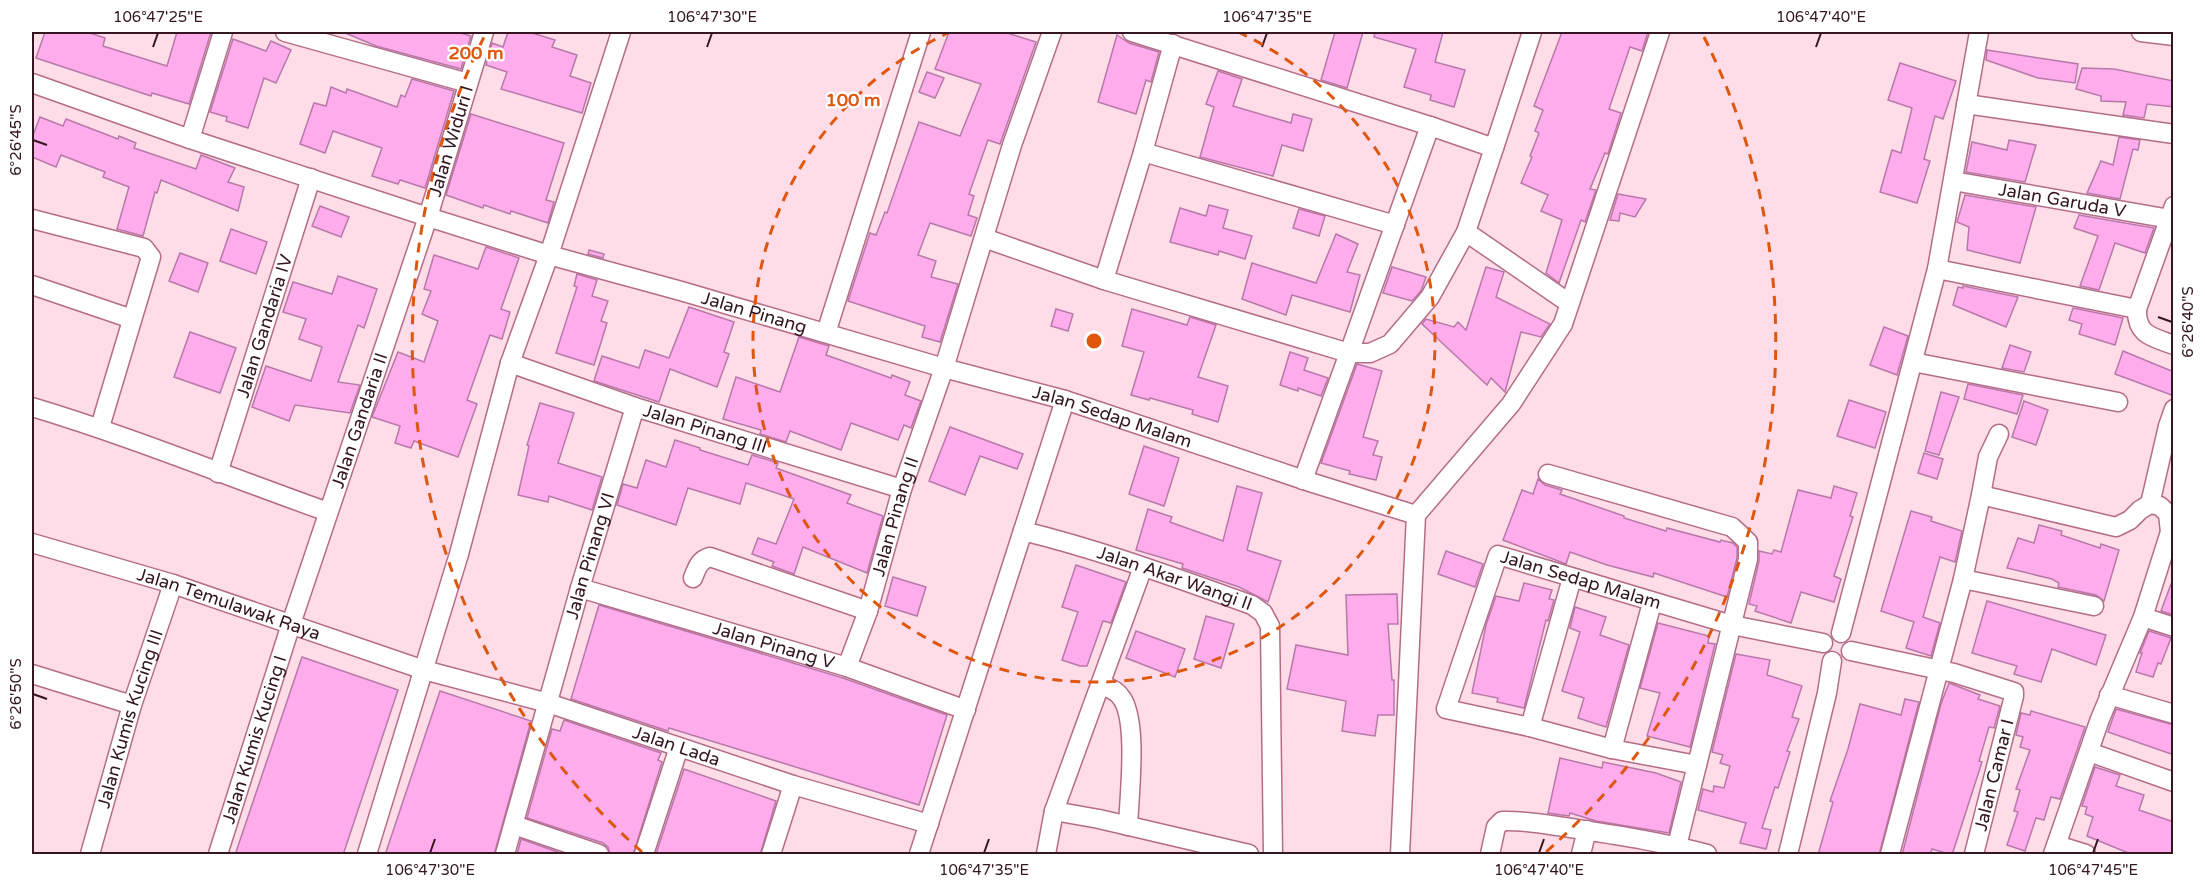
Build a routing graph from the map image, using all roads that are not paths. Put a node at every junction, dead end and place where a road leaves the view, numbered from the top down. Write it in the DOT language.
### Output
graph roads {
  1 [pos="223,32"];
  2 [pos="285,32"];
  3 [pos="484,32"];
  4 [pos="621,32"];
  5 [pos="921,32"];
  6 [pos="1052,32"];
  7 [pos="1132,32"];
  8 [pos="1532,32"];
  9 [pos="1660,32"];
  10 [pos="1979,32"];
  11 [pos="2141,32"];
  12 [pos="2174,36"];
  13 [pos="1173,44"];
  14 [pos="32,83"];
  15 [pos="468,83"];
  16 [pos="1966,104"];
  17 [pos="1430,126"];
  18 [pos="2174,134"];
  19 [pos="190,139"];
  20 [pos="1494,148"];
  21 [pos="1143,152"];
  22 [pos="311,178"];
  23 [pos="1953,181"];
  24 [pos="2172,213"];
  25 [pos="428,217"];
  26 [pos="32,219"];
  27 [pos="1395,225"];
  28 [pos="1466,232"];
  29 [pos="984,238"];
  30 [pos="555,256"];
  31 [pos="1937,269"];
  32 [pos="1104,280"];
  33 [pos="32,285"];
  34 [pos="1569,303"];
  35 [pos="2137,309"];
  36 [pos="132,319"];
  37 [pos="826,333"];
  38 [pos="2174,345"];
  39 [pos="1348,353"];
  40 [pos="1913,362"];
  41 [pos="510,363"];
  42 [pos="944,368"];
  43 [pos="1065,400"];
  44 [pos="2118,402"];
  45 [pos="32,407"];
  46 [pos="635,407"];
  47 [pos="2172,421"];
  48 [pos="100,427"];
  49 [pos="1999,434"];
  50 [pos="218,473"];
  51 [pos="1548,474"];
  52 [pos="1303,480"];
  53 [pos="902,489"];
  54 [pos="1980,495"];
  55 [pos="2150,504"];
  56 [pos="328,512"];
  57 [pos="1416,515"];
  58 [pos="1023,531"];
  59 [pos="2172,532"];
  60 [pos="32,543"];
  61 [pos="1143,567"];
  62 [pos="693,578"];
  63 [pos="1572,578"];
  64 [pos="1963,579"];
  65 [pos="173,584"];
  66 [pos="580,588"];
  67 [pos="1653,603"];
  68 [pos="2094,606"];
  69 [pos="867,611"];
  70 [pos="2143,617"];
  71 [pos="291,624"];
  72 [pos="1732,625"];
  73 [pos="2174,627"];
  74 [pos="1841,633"];
  75 [pos="1823,643"];
  76 [pos="1851,651"];
  77 [pos="1832,661"];
  78 [pos="847,667"];
  79 [pos="424,670"];
  80 [pos="1940,670"];
  81 [pos="32,674"];
  82 [pos="1100,685"];
  83 [pos="2109,695"];
  84 [pos="548,703"];
  85 [pos="132,705"];
  86 [pos="966,710"];
  87 [pos="2174,714"];
  88 [pos="1530,727"];
  89 [pos="679,747"];
  90 [pos="1612,749"];
  91 [pos="2089,752"];
  92 [pos="1697,765"];
  93 [pos="2174,782"];
  94 [pos="793,784"];
  95 [pos="1054,812"];
  96 [pos="929,824"];
  97 [pos="513,825"];
  98 [pos="1128,826"];
  99 [pos="1587,830"];
  100 [pos="2055,850"];
  101 [pos="1676,851"];
  102 [pos="90,855"];
  103 [pos="218,855"];
  104 [pos="367,855"];
  105 [pos="505,855"];
  106 [pos="599,855"];
  107 [pos="645,855"];
  108 [pos="771,855"];
  109 [pos="919,855"];
  110 [pos="1046,855"];
  111 [pos="1249,855"];
  112 [pos="1273,855"];
  113 [pos="1400,855"];
  114 [pos="1490,855"];
  115 [pos="1581,855"];
  116 [pos="1707,855"];
  117 [pos="1788,855"];
  118 [pos="1890,855"];
  119 [pos="1974,855"];
  120 [pos="2086,855"];
  1 -- 19 [label="street"];
  2 -- 15 [label="street"];
  3 -- 15 [label="street, Jalan Widuri I"];
  4 -- 30 [label="street"];
  5 -- 37 [label="street"];
  6 -- 29 [label="street, Jalan Pinang II"];
  7 -- 13 [label="street"];
  8 -- 20 [label="street"];
  9 -- 34 [label="street"];
  10 -- 16 [label="street"];
  11 -- 12 [label="street"];
  13 -- 17 [label="street"];
  13 -- 21 [label="street"];
  14 -- 19 [label="street, Jalan Pinang"];
  15 -- 25 [label="street, Jalan Widuri I"];
  16 -- 18 [label="street"];
  16 -- 23 [label="street"];
  17 -- 20 [label="street"];
  17 -- 27 [label="street"];
  19 -- 22 [label="street, Jalan Pinang"];
  20 -- 28 [label="street"];
  21 -- 27 [label="street"];
  21 -- 32 [label="street"];
  22 -- 25 [label="street, Jalan Pinang"];
  22 -- 50 [label="street, Jalan Gandaria IV"];
  23 -- 24 [label="street, Jalan Garuda V"];
  23 -- 31 [label="street"];
  24 -- 35 [label="street"];
  25 -- 30 [label="street, Jalan Pinang"];
  25 -- 56 [label="street, Jalan Gandaria II"];
  26 -- 36 [label="street"];
  27 -- 39 [label="street"];
  28 -- 34 [label="street"];
  28 -- 39 [label="street"];
  29 -- 32 [label="street"];
  29 -- 42 [label="street, Jalan Pinang II"];
  30 -- 37 [label="street, Jalan Pinang"];
  30 -- 41 [label="street"];
  31 -- 35 [label="street"];
  31 -- 40 [label="street"];
  32 -- 39 [label="street"];
  33 -- 36 [label="street"];
  34 -- 57 [label="street"];
  35 -- 38 [label="street"];
  36 -- 48 [label="street"];
  37 -- 42 [label="street, Jalan Pinang"];
  39 -- 52 [label="street"];
  40 -- 44 [label="street"];
  40 -- 74 [label="street"];
  41 -- 46 [label="street, Jalan Pinang III"];
  41 -- 79 [label="street"];
  42 -- 43 [label="street, Jalan Sedap Malam"];
  42 -- 53 [label="street, Jalan Pinang II"];
  43 -- 52 [label="street, Jalan Sedap Malam"];
  43 -- 58 [label="street"];
  45 -- 48 [label="street"];
  46 -- 53 [label="street, Jalan Pinang III"];
  46 -- 66 [label="street, Jalan Pinang VI"];
  47 -- 55 [label="street"];
  48 -- 50 [label="street"];
  49 -- 54 [label="street"];
  50 -- 56 [label="street"];
  51 -- 72 [label="street"];
  52 -- 57 [label="street, Jalan Sedap Malam"];
  53 -- 69 [label="street, Jalan Pinang II"];
  54 -- 55 [label="street"];
  54 -- 64 [label="street"];
  55 -- 59 [label="street"];
  56 -- 71 [label="street, Jalan Gandaria II"];
  57 -- 113 [label="street"];
  58 -- 61 [label="street, Jalan Akar Wangi II"];
  58 -- 86 [label="street"];
  59 -- 70 [label="street"];
  60 -- 65 [label="street, Jalan Temulawak Raya"];
  61 -- 82 [label="street"];
  61 -- 112 [label="street, Jalan Akar Wangi II"];
  62 -- 69 [label="street"];
  63 -- 67 [label="street, Jalan Sedap Malam"];
  63 -- 88 [label="street"];
  63 -- 88 [label="street, Jalan Sedap Malam"];
  64 -- 68 [label="street"];
  64 -- 80 [label="street"];
  65 -- 71 [label="street, Jalan Temulawak Raya"];
  65 -- 85 [label="street, Jalan Kumis Kucing III"];
  66 -- 78 [label="street, Jalan Pinang V"];
  66 -- 84 [label="street, Jalan Pinang VI"];
  67 -- 72 [label="street, Jalan Sedap Malam"];
  67 -- 90 [label="street"];
  69 -- 78 [label="street, Jalan Pinang II"];
  70 -- 73 [label="street"];
  70 -- 83 [label="street"];
  71 -- 79 [label="street, Jalan Temulawak Raya"];
  71 -- 103 [label="street, Jalan Kumis Kucing I"];
  72 -- 75 [label="street, Jalan Sedap Malam"];
  72 -- 92 [label="street"];
  74 -- 75 [label="street"];
  74 -- 76 [label="street"];
  75 -- 77 [label="street"];
  76 -- 77 [label="street"];
  76 -- 80 [label="street"];
  77 -- 117 [label="street"];
  78 -- 86 [label="street, Jalan Pinang V"];
  79 -- 84 [label="street, Jalan Lada"];
  79 -- 104 [label="street"];
  80 -- 118 [label="street"];
  80 -- 119 [label="street, Jalan Camar I"];
  81 -- 85 [label="street"];
  82 -- 95 [label="street"];
  82 -- 98 [label="street"];
  83 -- 87 [label="street"];
  83 -- 91 [label="street"];
  84 -- 89 [label="street, Jalan Lada"];
  84 -- 97 [label="street, Jalan Pinang VI"];
  85 -- 102 [label="street, Jalan Kumis Kucing III"];
  86 -- 96 [label="street"];
  88 -- 90 [label="street"];
  89 -- 94 [label="street, Jalan Lada"];
  89 -- 107 [label="street"];
  90 -- 92 [label="street"];
  91 -- 93 [label="street"];
  91 -- 100 [label="street"];
  92 -- 101 [label="street"];
  94 -- 96 [label="street, Jalan Lada"];
  94 -- 108 [label="street"];
  95 -- 98 [label="street"];
  95 -- 110 [label="street"];
  96 -- 109 [label="street"];
  97 -- 105 [label="street, Jalan Pinang VI"];
  97 -- 106 [label="street"];
  98 -- 111 [label="street"];
  99 -- 101 [label="street"];
  99 -- 114 [label="street"];
  99 -- 115 [label="street"];
  100 -- 120 [label="street"];
  101 -- 116 [label="street"];
}
